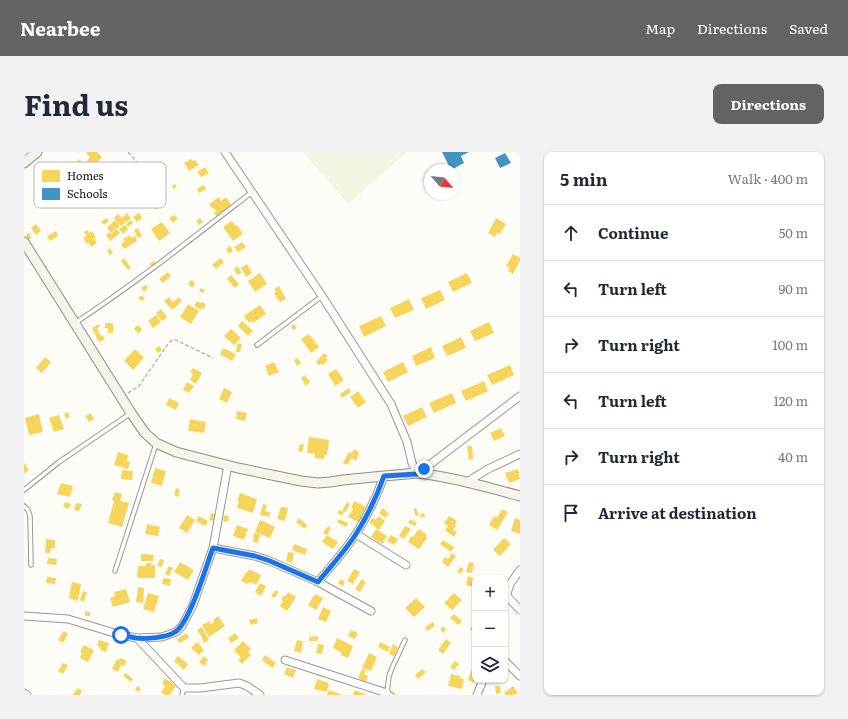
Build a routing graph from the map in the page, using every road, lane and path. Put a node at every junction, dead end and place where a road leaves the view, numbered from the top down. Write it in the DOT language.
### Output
graph roads {
  1 [pos="37,152"];
  2 [pos="128,152"];
  3 [pos="225,152"];
  4 [pos="137,162"];
  5 [pos="24,163"];
  6 [pos="252,192"];
  7 [pos="24,242"];
  8 [pos="322,296"];
  9 [pos="75,323"];
  10 [pos="257,345"];
  11 [pos="213,358"];
  12 [pos="520,396"];
  13 [pos="122,398"];
  14 [pos="132,413"];
  15 [pos="156,443"];
  16 [pos="520,454"];
  17 [pos="228,465"];
  18 [pos="417,474"];
  19 [pos="384,476"];
  20 [pos="467,482"];
  21 [pos="24,490"];
  22 [pos="520,496"];
  23 [pos="24,506"];
  24 [pos="356,534"];
  25 [pos="213,548"];
  26 [pos="31,565"];
  27 [pos="406,565"];
  28 [pos="520,570"];
  29 [pos="115,571"];
  30 [pos="318,582"];
  31 [pos="508,591"];
  32 [pos="508,600"];
  33 [pos="370,610"];
  34 [pos="520,610"];
  35 [pos="24,616"];
  36 [pos="137,638"];
  37 [pos="406,640"];
  38 [pos="285,660"];
  39 [pos="508,664"];
  40 [pos="520,676"];
  41 [pos="482,683"];
  42 [pos="183,691"];
  43 [pos="24,693"];
  44 [pos="389,694"];
  45 [pos="27,695"];
  46 [pos="260,695"];
  47 [pos="477,695"];
  1 -- 5 [label="street"];
  2 -- 4 [label="path"];
  3 -- 6 [label="street"];
  6 -- 8 [label="street"];
  6 -- 9 [label="lane"];
  7 -- 9 [label="street"];
  8 -- 10 [label="lane"];
  8 -- 18 [label="street"];
  9 -- 13 [label="street"];
  11 -- 13 [label="path"];
  12 -- 18 [label="street"];
  13 -- 14 [label="street"];
  14 -- 15 [label="street"];
  14 -- 21 [label="lane"];
  15 -- 17 [label="street"];
  15 -- 29 [label="lane"];
  16 -- 20 [label="street"];
  17 -- 19 [label="street"];
  17 -- 25 [label="street"];
  18 -- 19 [label="street"];
  18 -- 20 [label="street"];
  19 -- 24 [label="street"];
  20 -- 22 [label="street"];
  23 -- 26 [label="lane"];
  24 -- 27 [label="street"];
  24 -- 30 [label="street"];
  25 -- 30 [label="street"];
  25 -- 36 [label="street"];
  28 -- 31 [label="street"];
  30 -- 33 [label="street"];
  32 -- 34 [label="street"];
  35 -- 36 [label="street"];
  36 -- 42 [label="street"];
  37 -- 44 [label="lane"];
  38 -- 44 [label="street"];
  39 -- 40 [label="street"];
  41 -- 47 [label="street"];
  42 -- 46 [label="street"];
  43 -- 45 [label="street"];
}
